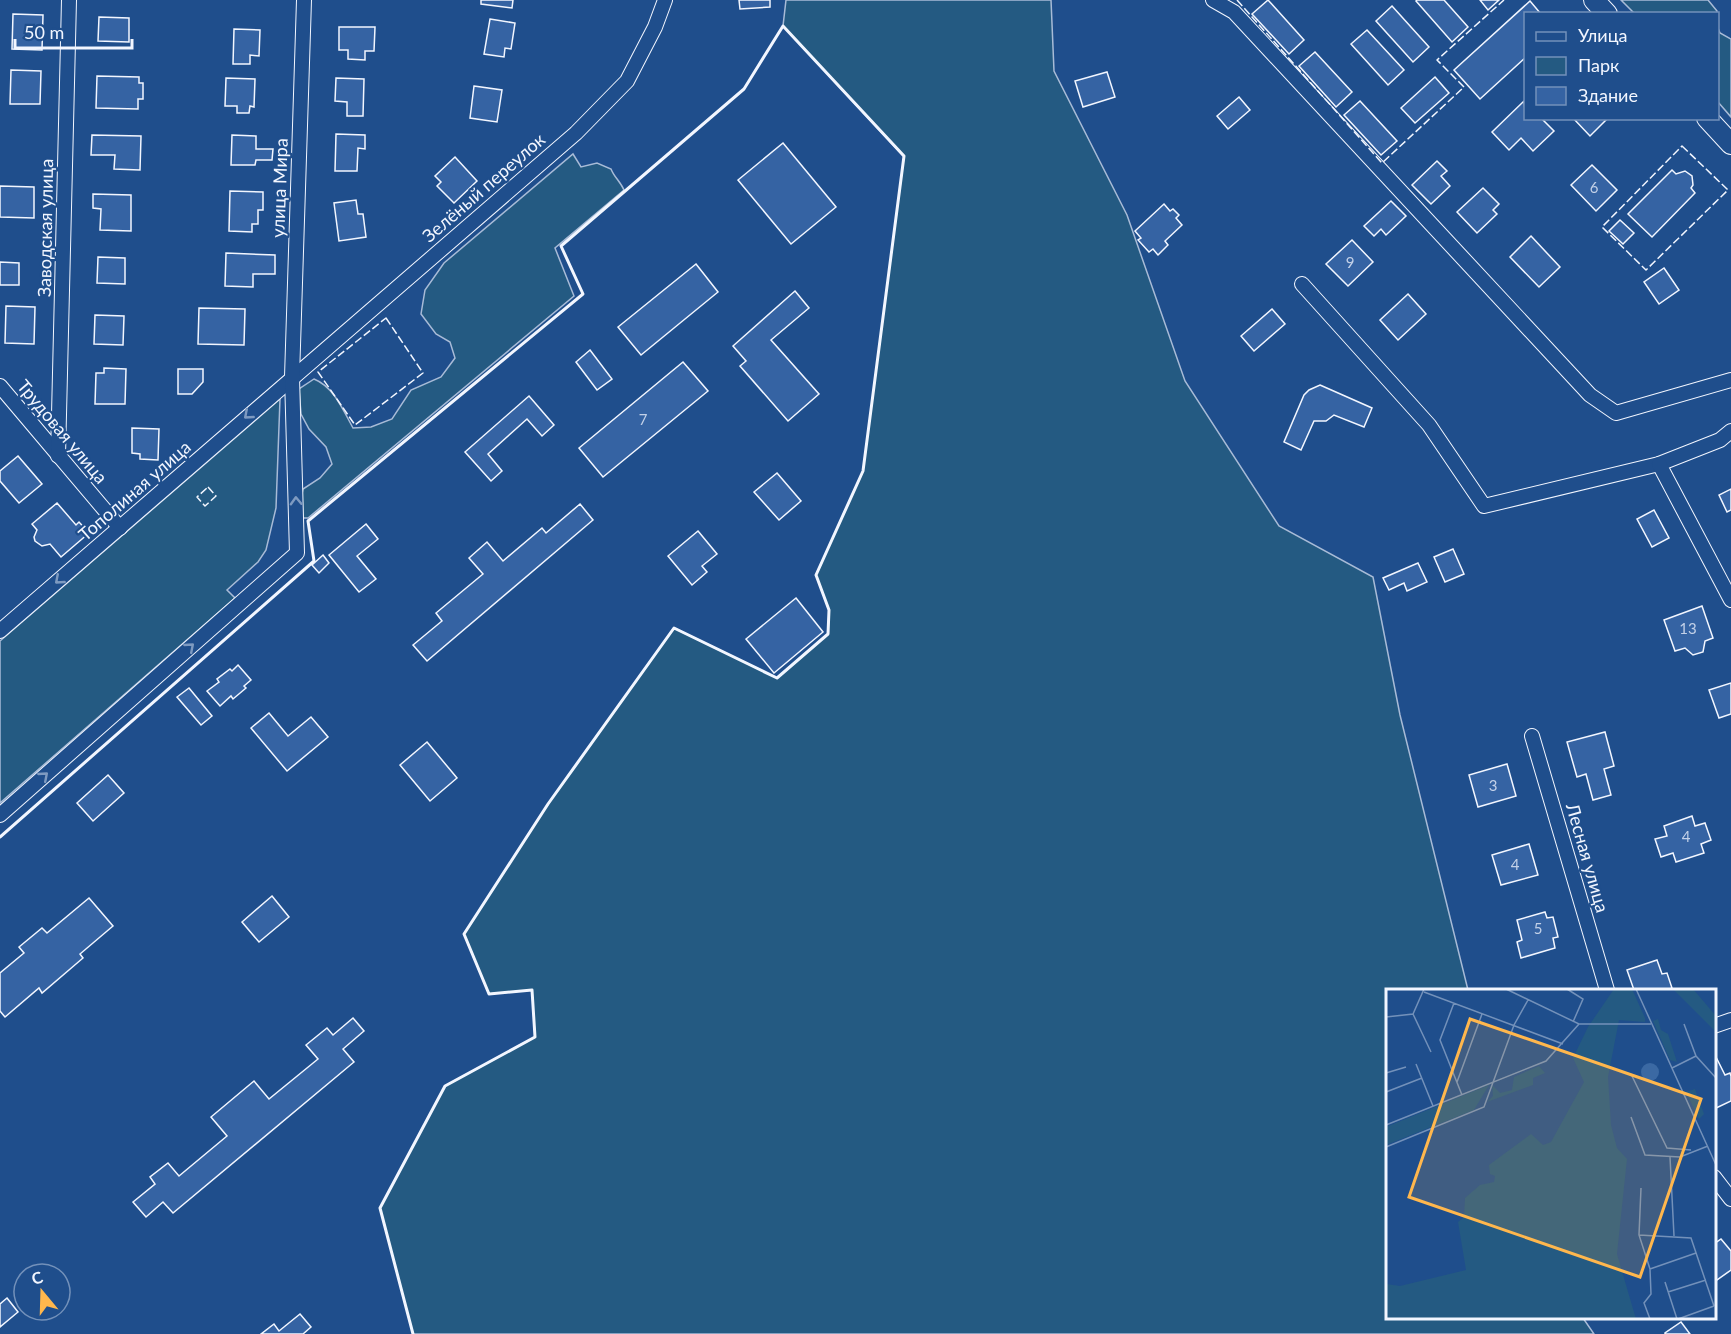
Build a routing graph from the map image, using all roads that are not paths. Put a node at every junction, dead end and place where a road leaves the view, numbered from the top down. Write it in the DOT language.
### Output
graph roads {
  1 [pos="69,0"];
  2 [pos="303,0"];
  3 [pos="665,0"];
  4 [pos="1213,0"];
  5 [pos="1594,0"];
  6 [pos="1605,12"];
  7 [pos="1709,120"];
  8 [pos="1731,144"];
  9 [pos="1302,284"];
  10 [pos="292,377"];
  11 [pos="1731,380"];
  12 [pos="0,386"];
  13 [pos="1731,431"];
  14 [pos="58,456"];
  15 [pos="1659,464"];
  16 [pos="120,528"];
  17 [pos="1731,600"];
  18 [pos="0,631"];
  19 [pos="1532,736"];
  20 [pos="0,815"];
  21 [pos="1607,989"];
  22 [pos="1731,1020"];
  23 [pos="1716,1025"];
  24 [pos="1716,1180"];
  25 [pos="1731,1199"];
  1 -- 14 [label="street, Заводская улица"];
  2 -- 10 [label="street, улица Мира"];
  3 -- 10 [label="street, Зелёный переулок"];
  4 -- 11 [label="street"];
  5 -- 6 [label="main road"];
  7 -- 8 [label="main road"];
  9 -- 15 [label="street"];
  10 -- 16 [label="street, Тополиная улица, one-way"];
  20 -- 10 [label="street, улица Мира, one-way"];
  12 -- 14 [label="street, Трудовая улица"];
  13 -- 15 [label="street"];
  14 -- 16 [label="street, Трудовая улица"];
  15 -- 17 [label="street"];
  16 -- 18 [label="street, Тополиная улица, one-way"];
  19 -- 21 [label="street, Лесная улица"];
  22 -- 23 [label="street"];
  24 -- 25 [label="street"];
}
